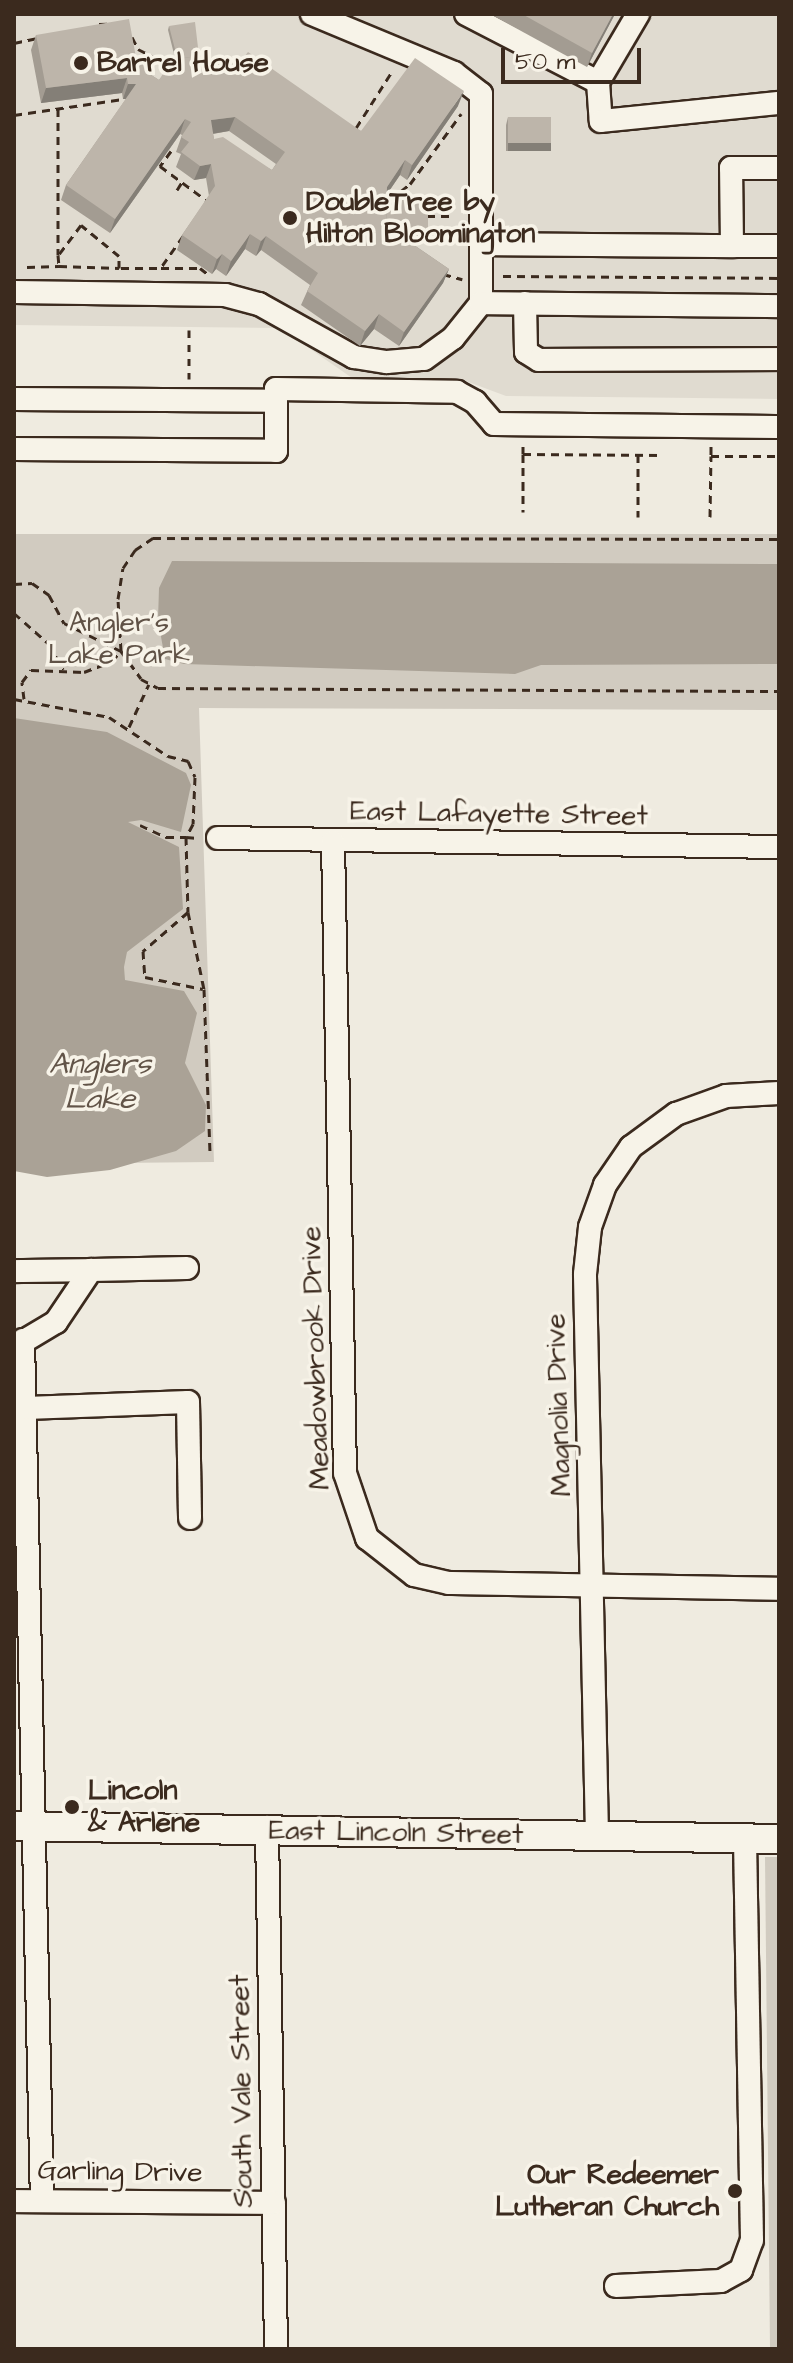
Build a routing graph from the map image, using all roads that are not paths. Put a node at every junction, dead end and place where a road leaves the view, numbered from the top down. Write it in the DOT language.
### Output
graph roads {
  1 [pos="312,14"];
  2 [pos="466,14"];
  3 [pos="638,14"];
  4 [pos="598,82"];
  5 [pos="779,103"];
  6 [pos="779,168"];
  7 [pos="482,244"];
  8 [pos="732,246"];
  9 [pos="779,246"];
  10 [pos="14,292"];
  11 [pos="481,303"];
  12 [pos="525,303"];
  13 [pos="779,306"];
  14 [pos="779,359"];
  15 [pos="14,399"];
  16 [pos="276,401"];
  17 [pos="779,427"];
  18 [pos="14,449"];
  19 [pos="218,838"];
  20 [pos="333,842"];
  21 [pos="779,847"];
  22 [pos="779,1093"];
  23 [pos="187,1268"];
  24 [pos="91,1270"];
  25 [pos="14,1271"];
  26 [pos="17,1340"];
  27 [pos="26,1408"];
  28 [pos="190,1518"];
  29 [pos="594,1586"];
  30 [pos="779,1589"];
  31 [pos="26,1826"];
  32 [pos="267,1831"];
  33 [pos="597,1835"];
  34 [pos="745,1838"];
  35 [pos="779,1839"];
  36 [pos="14,2201"];
  37 [pos="42,2201"];
  38 [pos="274,2203"];
  39 [pos="616,2286"];
  40 [pos="276,2349"];
  1 -- 7 [label="street"];
  2 -- 4 [label="street"];
  3 -- 4 [label="street"];
  4 -- 5 [label="street"];
  6 -- 8 [label="street"];
  7 -- 8 [label="street"];
  7 -- 11 [label="street"];
  8 -- 9 [label="street"];
  10 -- 11 [label="street"];
  11 -- 12 [label="street"];
  12 -- 13 [label="street"];
  12 -- 14 [label="street"];
  15 -- 16 [label="street"];
  16 -- 17 [label="street"];
  16 -- 18 [label="street"];
  19 -- 20 [label="street, East Lafayette Street"];
  20 -- 21 [label="street, East Lafayette Street"];
  20 -- 29 [label="street, Meadowbrook Drive"];
  22 -- 29 [label="street, Magnolia Drive"];
  23 -- 24 [label="street"];
  24 -- 25 [label="street"];
  24 -- 26 [label="street"];
  26 -- 27 [label="street"];
  27 -- 28 [label="street"];
  27 -- 31 [label="street"];
  29 -- 30 [label="street, Meadowbrook Drive"];
  29 -- 33 [label="street, Magnolia Drive"];
  31 -- 32 [label="main road, East Lincoln Street"];
  31 -- 37 [label="street"];
  32 -- 33 [label="main road, East Lincoln Street"];
  32 -- 38 [label="street, South Vale Street"];
  33 -- 34 [label="main road, East Lincoln Street"];
  34 -- 35 [label="main road, East Lincoln Street"];
  34 -- 39 [label="street"];
  36 -- 37 [label="street, Garling Drive"];
  37 -- 38 [label="street, Garling Drive"];
  38 -- 40 [label="street, South Vale Street"];
}
